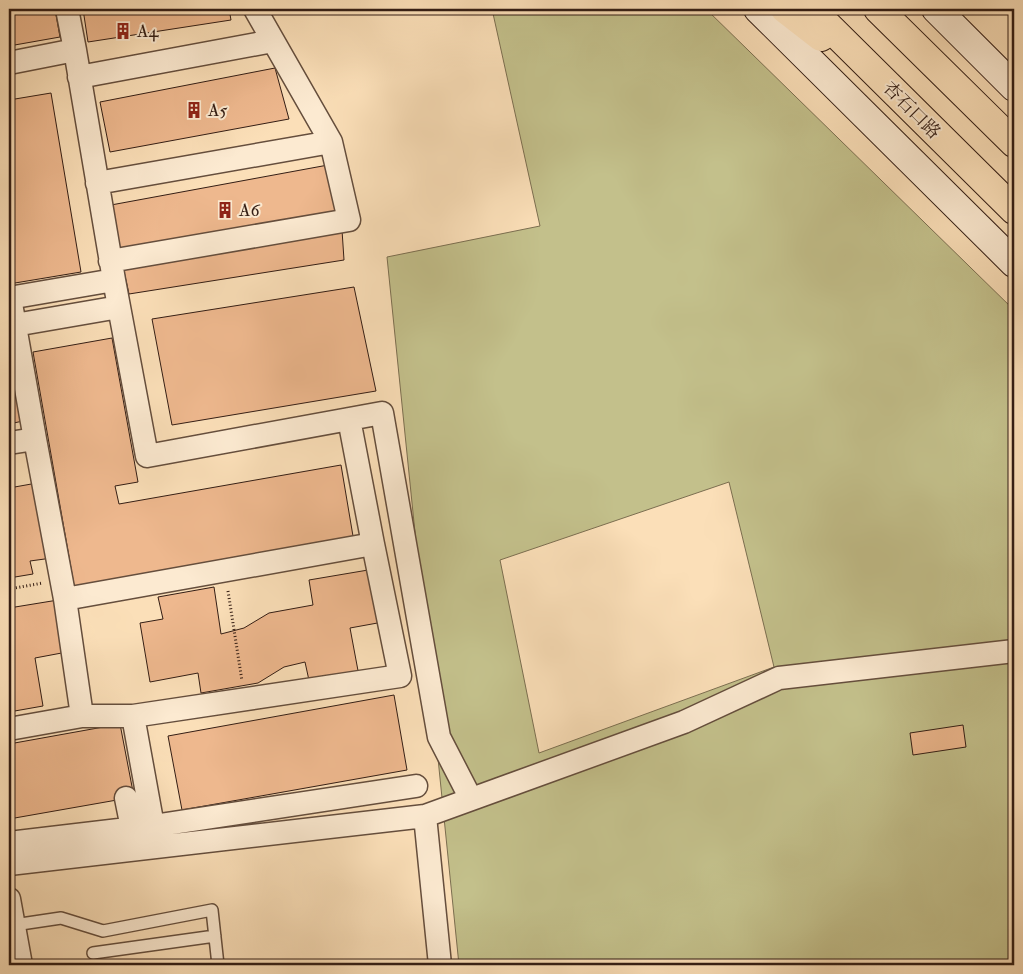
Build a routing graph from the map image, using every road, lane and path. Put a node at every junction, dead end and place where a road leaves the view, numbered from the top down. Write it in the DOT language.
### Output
graph roads {
  1 [pos="67,9"];
  2 [pos="255,9"];
  3 [pos="758,9"];
  4 [pos="785,9"];
  5 [pos="811,9"];
  6 [pos="878,9"];
  7 [pos="892,9"];
  8 [pos="936,9"];
  9 [pos="273,41"];
  10 [pos="916,45"];
  11 [pos="75,50"];
  12 [pos="9,63"];
  13 [pos="79,77"];
  14 [pos="1014,87"];
  15 [pos="905,103"];
  16 [pos="331,142"];
  17 [pos="1014,142"];
  18 [pos="97,183"];
  19 [pos="1014,210"];
  20 [pos="1014,263"];
  21 [pos="112,271"];
  22 [pos="9,298"];
  23 [pos="119,307"];
  24 [pos="12,325"];
  25 [pos="349,419"];
  26 [pos="35,439"];
  27 [pos="9,443"];
  28 [pos="372,544"];
  29 [pos="225,570"];
  30 [pos="9,589"];
  31 [pos="63,589"];
  32 [pos="1014,651"];
  33 [pos="245,699"];
  34 [pos="82,716"];
  35 [pos="133,716"];
  36 [pos="9,729"];
  37 [pos="416,786"];
  38 [pos="126,798"];
  39 [pos="471,799"];
  40 [pos="424,816"];
  41 [pos="142,827"];
  42 [pos="9,843"];
  43 [pos="9,864"];
  44 [pos="9,899"];
  45 [pos="14,925"];
  46 [pos="215,936"];
  47 [pos="93,953"];
  48 [pos="21,965"];
  49 [pos="218,965"];
  50 [pos="440,965"];
  1 -- 11 [label="street"];
  2 -- 9 [label="street"];
  3 -- 20 [label="street"];
  4 -- 15 [label="main road"];
  5 -- 15 [label="main road, 杏石口路"];
  6 -- 10 [label="main road"];
  7 -- 10 [label="main road"];
  8 -- 14 [label="street"];
  9 -- 13 [label="street"];
  9 -- 16 [label="street"];
  10 -- 17 [label="main road"];
  11 -- 12 [label="street"];
  11 -- 13 [label="street"];
  13 -- 18 [label="street"];
  15 -- 19 [label="main road, 杏石口路"];
  16 -- 18 [label="street"];
  16 -- 21 [label="street"];
  18 -- 21 [label="street"];
  21 -- 22 [label="street"];
  21 -- 23 [label="street"];
  22 -- 24 [label="street"];
  23 -- 24 [label="street"];
  23 -- 25 [label="street"];
  24 -- 26 [label="street"];
  25 -- 28 [label="street"];
  25 -- 39 [label="street"];
  26 -- 27 [label="street"];
  26 -- 31 [label="street"];
  28 -- 29 [label="street"];
  28 -- 33 [label="street"];
  29 -- 31 [label="street"];
  29 -- 33 [label="path"];
  30 -- 31 [label="path"];
  31 -- 34 [label="street"];
  32 -- 39 [label="street"];
  33 -- 35 [label="street"];
  34 -- 35 [label="street"];
  34 -- 36 [label="street"];
  35 -- 41 [label="street"];
  37 -- 41 [label="street"];
  38 -- 41 [label="street"];
  39 -- 40 [label="street"];
  40 -- 43 [label="street"];
  40 -- 50 [label="street"];
  41 -- 42 [label="street"];
  44 -- 45 [label="street"];
  45 -- 46 [label="lane"];
  45 -- 48 [label="street"];
  46 -- 47 [label="lane"];
  46 -- 49 [label="lane"];
}
